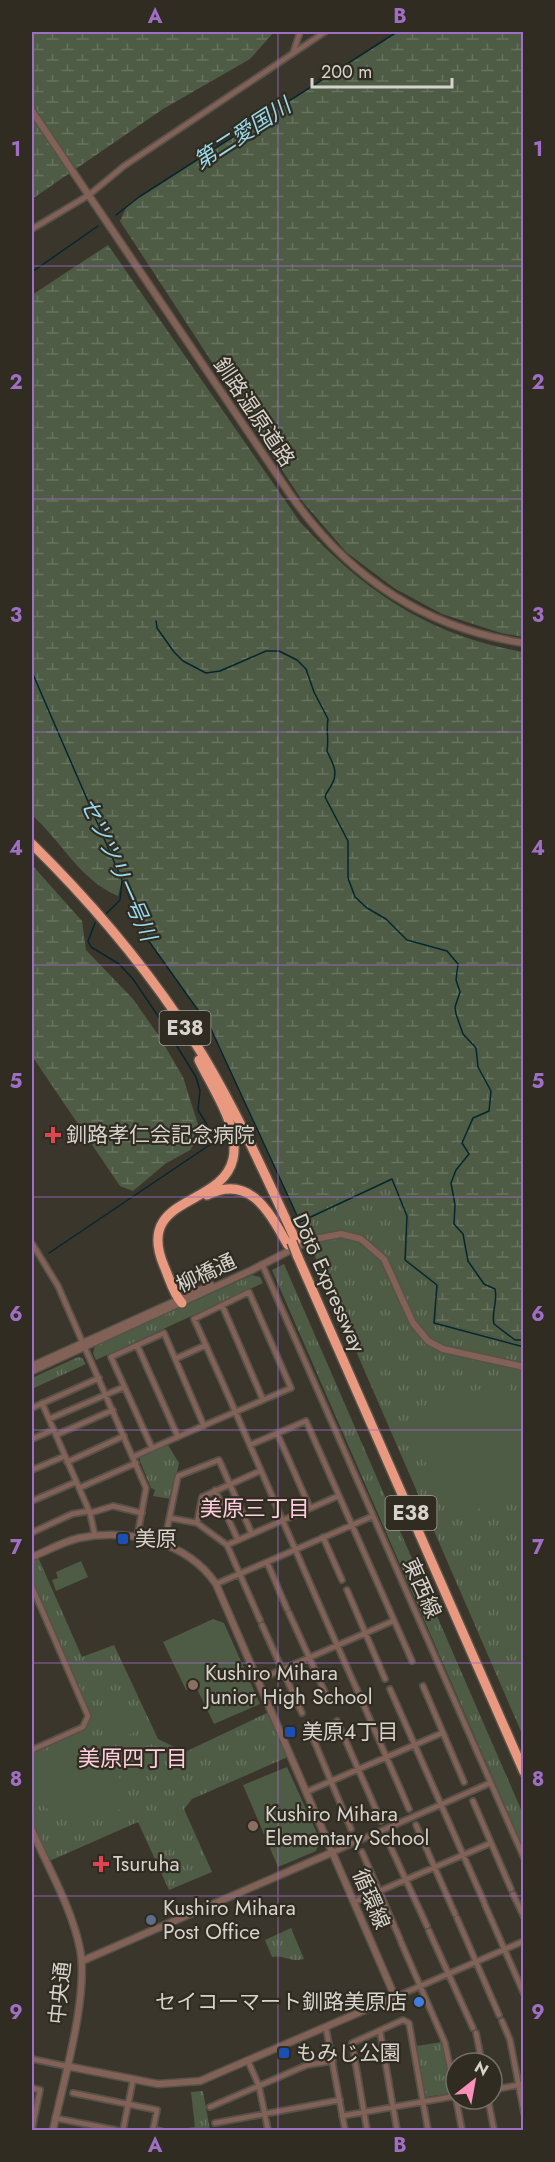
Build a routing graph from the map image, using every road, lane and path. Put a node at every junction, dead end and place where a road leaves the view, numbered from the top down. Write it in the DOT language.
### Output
graph roads {
  1 [pos="300,32"];
  2 [pos="325,32"];
  3 [pos="293,53"];
  4 [pos="32,111"];
  5 [pos="88,194"];
  6 [pos="32,229"];
  7 [pos="524,643"];
  8 [pos="32,844"];
  9 [pos="32,850"];
  10 [pos="199,1060"];
  11 [pos="292,1243"];
  12 [pos="33,1245"];
  13 [pos="297,1254"];
  14 [pos="262,1264"];
  15 [pos="181,1300"];
  16 [pos="222,1305"];
  17 [pos="84,1345"];
  18 [pos="137,1345"];
  19 [pos="206,1345"];
  20 [pos="175,1359"];
  21 [pos="32,1366"];
  22 [pos="524,1367"];
  23 [pos="32,1371"];
  24 [pos="99,1378"];
  25 [pos="124,1387"];
  26 [pos="106,1394"];
  27 [pos="263,1400"];
  28 [pos="42,1403"];
  29 [pos="32,1408"];
  30 [pos="113,1410"];
  31 [pos="235,1413"];
  32 [pos="49,1419"];
  33 [pos="204,1426"];
  34 [pos="55,1433"];
  35 [pos="277,1433"];
  36 [pos="124,1436"];
  37 [pos="178,1437"];
  38 [pos="32,1439"];
  39 [pos="250,1445"];
  40 [pos="152,1449"];
  41 [pos="65,1455"];
  42 [pos="133,1457"];
  43 [pos="67,1462"];
  44 [pos="136,1463"];
  45 [pos="32,1470"];
  46 [pos="260,1471"];
  47 [pos="76,1482"];
  48 [pos="230,1484"];
  49 [pos="79,1488"];
  50 [pos="215,1490"];
  51 [pos="338,1496"];
  52 [pos="32,1502"];
  53 [pos="310,1508"];
  54 [pos="89,1512"];
  55 [pos="142,1513"];
  56 [pos="373,1516"];
  57 [pos="170,1518"];
  58 [pos="282,1520"];
  59 [pos="197,1523"];
  60 [pos="351,1525"];
  61 [pos="33,1532"];
  62 [pos="252,1534"];
  63 [pos="95,1536"];
  64 [pos="323,1537"];
  65 [pos="137,1538"];
  66 [pos="238,1540"];
  67 [pos="164,1544"];
  68 [pos="227,1545"];
  69 [pos="295,1550"];
  70 [pos="32,1557"];
  71 [pos="267,1562"];
  72 [pos="239,1574"];
  73 [pos="342,1580"];
  74 [pos="216,1584"];
  75 [pos="32,1587"];
  76 [pos="347,1590"];
  77 [pos="393,1620"];
  78 [pos="365,1633"];
  79 [pos="337,1645"];
  80 [pos="309,1657"];
  81 [pos="412,1661"];
  82 [pos="281,1670"];
  83 [pos="385,1679"];
  84 [pos="258,1680"];
  85 [pos="423,1686"];
  86 [pos="390,1689"];
  87 [pos="358,1692"];
  88 [pos="328,1699"];
  89 [pos="362,1701"];
  90 [pos="302,1713"];
  91 [pos="337,1721"];
  92 [pos="307,1724"];
  93 [pos="442,1733"];
  94 [pos="415,1745"];
  95 [pos="32,1750"];
  96 [pos="386,1758"];
  97 [pos="524,1763"];
  98 [pos="358,1769"];
  99 [pos="524,1772"];
  100 [pos="330,1782"];
  101 [pos="464,1782"];
  102 [pos="490,1783"];
  103 [pos="306,1792"];
  104 [pos="473,1801"];
  105 [pos="441,1805"];
  106 [pos="409,1809"];
  107 [pos="381,1821"];
  108 [pos="416,1826"];
  109 [pos="351,1829"];
  110 [pos="32,1830"];
  111 [pos="387,1839"];
  112 [pos="491,1843"];
  113 [pos="333,1852"];
  114 [pos="362,1852"];
  115 [pos="462,1856"];
  116 [pos="524,1858"];
  117 [pos="434,1867"];
  118 [pos="407,1880"];
  119 [pos="379,1892"];
  120 [pos="354,1902"];
  121 [pos="524,1917"];
  122 [pos="524,1941"];
  123 [pos="505,1950"];
  124 [pos="82,1961"];
  125 [pos="476,1962"];
  126 [pos="448,1974"];
  127 [pos="420,1986"];
  128 [pos="524,1994"];
  129 [pos="395,1997"];
  130 [pos="500,2015"];
  131 [pos="502,2021"];
  132 [pos="326,2028"];
  133 [pos="380,2031"];
  134 [pos="447,2051"];
  135 [pos="479,2051"];
  136 [pos="32,2060"];
  137 [pos="248,2061"];
  138 [pos="333,2061"];
  139 [pos="66,2066"];
  140 [pos="133,2080"];
  141 [pos="521,2084"];
  142 [pos="260,2086"];
  143 [pos="32,2088"];
  144 [pos="504,2088"];
  145 [pos="73,2093"];
  146 [pos="444,2099"];
  147 [pos="340,2100"];
  148 [pos="423,2102"];
  149 [pos="129,2104"];
  150 [pos="210,2107"];
  151 [pos="393,2107"];
  152 [pos="459,2111"];
  153 [pos="491,2111"];
  154 [pos="364,2112"];
  155 [pos="524,2113"];
  156 [pos="265,2114"];
  157 [pos="342,2116"];
  158 [pos="55,2118"];
  159 [pos="215,2123"];
  160 [pos="32,2130"];
  161 [pos="53,2130"];
  162 [pos="116,2130"];
  163 [pos="123,2130"];
  164 [pos="153,2130"];
  165 [pos="268,2130"];
  166 [pos="345,2130"];
  167 [pos="367,2130"];
  168 [pos="398,2130"];
  169 [pos="428,2130"];
  170 [pos="462,2130"];
  171 [pos="495,2130"];
  1 -- 3 [label="street"];
  2 -- 3 [label="street"];
  3 -- 5 [label="street"];
  4 -- 5 [label="street, 釧路湿原道路"];
  5 -- 6 [label="street"];
  5 -- 7 [label="street, 釧路湿原道路"];
  8 -- 11 [label="highway, Dōtō Expressway / E38"];
  9 -- 10 [label="highway, Dōtō Expressway / E38"];
  10 -- 11 [label="highway, Dōtō Expressway / E38"];
  10 -- 15 [label="highway"];
  11 -- 13 [label="highway, Dōtō Expressway / E38, bridge"];
  11 -- 15 [label="highway"];
  12 -- 17 [label="street"];
  13 -- 97 [label="highway, Dōtō Expressway / E38"];
  13 -- 99 [label="highway, Dōtō Expressway / E38"];
  14 -- 15 [label="street, 柳橋通"];
  14 -- 22 [label="street, 柳橋通"];
  14 -- 56 [label="street, 東西線"];
  15 -- 17 [label="street, 柳橋通"];
  16 -- 19 [label="street"];
  16 -- 27 [label="street"];
  16 -- 27 [label="street"];
  17 -- 21 [label="street, 柳橋通"];
  17 -- 23 [label="street, 柳橋通"];
  17 -- 24 [label="street"];
  18 -- 20 [label="street"];
  18 -- 25 [label="street"];
  18 -- 37 [label="street"];
  19 -- 20 [label="street"];
  19 -- 31 [label="street"];
  20 -- 33 [label="street"];
  24 -- 26 [label="street"];
  24 -- 28 [label="street"];
  25 -- 26 [label="street"];
  25 -- 40 [label="street"];
  26 -- 30 [label="street"];
  26 -- 32 [label="street"];
  27 -- 31 [label="street"];
  28 -- 29 [label="street"];
  28 -- 32 [label="street"];
  30 -- 34 [label="street"];
  30 -- 36 [label="street"];
  31 -- 33 [label="street"];
  31 -- 39 [label="street"];
  32 -- 34 [label="street"];
  33 -- 37 [label="street"];
  34 -- 38 [label="street"];
  34 -- 41 [label="street"];
  35 -- 39 [label="street"];
  35 -- 51 [label="street"];
  35 -- 53 [label="street"];
  36 -- 42 [label="street"];
  36 -- 43 [label="street"];
  37 -- 40 [label="street"];
  39 -- 46 [label="street"];
  40 -- 42 [label="street"];
  41 -- 43 [label="street"];
  41 -- 45 [label="street"];
  42 -- 44 [label="street"];
  43 -- 47 [label="street"];
  44 -- 49 [label="street"];
  44 -- 55 [label="street"];
  46 -- 48 [label="street"];
  46 -- 58 [label="street"];
  47 -- 49 [label="street"];
  47 -- 52 [label="street"];
  48 -- 50 [label="street"];
  48 -- 57 [label="street"];
  48 -- 62 [label="street"];
  49 -- 54 [label="street"];
  50 -- 59 [label="street"];
  50 -- 66 [label="street"];
  51 -- 53 [label="street"];
  51 -- 60 [label="street"];
  53 -- 58 [label="street"];
  54 -- 55 [label="street"];
  54 -- 61 [label="street"];
  54 -- 63 [label="street"];
  55 -- 65 [label="street"];
  56 -- 60 [label="street"];
  56 -- 102 [label="street, 東西線"];
  57 -- 59 [label="street"];
  57 -- 67 [label="street"];
  58 -- 62 [label="street"];
  58 -- 69 [label="street"];
  59 -- 68 [label="street"];
  60 -- 64 [label="street"];
  60 -- 77 [label="street"];
  62 -- 66 [label="street"];
  63 -- 65 [label="street, 循環線"];
  63 -- 70 [label="street, 循環線"];
  64 -- 69 [label="street"];
  64 -- 73 [label="street"];
  65 -- 67 [label="street, 循環線"];
  66 -- 68 [label="street"];
  67 -- 74 [label="street, 循環線"];
  68 -- 72 [label="street"];
  69 -- 71 [label="street"];
  69 -- 79 [label="street"];
  71 -- 72 [label="street"];
  71 -- 80 [label="street"];
  72 -- 74 [label="street"];
  72 -- 82 [label="street"];
  74 -- 84 [label="street, 循環線"];
  75 -- 95 [label="street"];
  76 -- 78 [label="street"];
  77 -- 78 [label="street"];
  77 -- 81 [label="street"];
  78 -- 79 [label="street"];
  78 -- 83 [label="street"];
  79 -- 80 [label="street"];
  79 -- 87 [label="street"];
  80 -- 82 [label="street"];
  80 -- 88 [label="street"];
  82 -- 84 [label="street"];
  82 -- 90 [label="street"];
  84 -- 103 [label="street, 循環線"];
  85 -- 93 [label="street"];
  86 -- 94 [label="street"];
  89 -- 96 [label="street"];
  91 -- 98 [label="street"];
  92 -- 100 [label="street"];
  93 -- 94 [label="street"];
  93 -- 101 [label="street"];
  94 -- 96 [label="street"];
  94 -- 105 [label="street"];
  96 -- 98 [label="street"];
  96 -- 106 [label="street"];
  98 -- 100 [label="street"];
  98 -- 107 [label="street"];
  100 -- 103 [label="street"];
  100 -- 109 [label="street"];
  102 -- 105 [label="street"];
  102 -- 116 [label="street, 東西線"];
  103 -- 113 [label="street, 循環線"];
  104 -- 112 [label="street"];
  105 -- 113 [label="street"];
  105 -- 115 [label="street"];
  108 -- 117 [label="street"];
  110 -- 124 [label="street, 中央通"];
  111 -- 118 [label="street"];
  112 -- 115 [label="street"];
  112 -- 121 [label="street"];
  113 -- 120 [label="street, 循環線"];
  113 -- 124 [label="street"];
  114 -- 119 [label="street"];
  115 -- 117 [label="street"];
  115 -- 123 [label="street"];
  117 -- 118 [label="street"];
  117 -- 125 [label="street"];
  118 -- 119 [label="street"];
  118 -- 126 [label="street"];
  119 -- 120 [label="street"];
  119 -- 127 [label="street"];
  120 -- 129 [label="street, 循環線"];
  122 -- 123 [label="street"];
  123 -- 125 [label="street"];
  123 -- 128 [label="street"];
  124 -- 139 [label="street, 中央通"];
  125 -- 126 [label="street"];
  125 -- 130 [label="street"];
  126 -- 127 [label="street"];
  126 -- 135 [label="street"];
  127 -- 129 [label="street"];
  127 -- 134 [label="street"];
  129 -- 132 [label="street"];
  131 -- 141 [label="street"];
  132 -- 137 [label="street"];
  132 -- 138 [label="street"];
  133 -- 148 [label="street"];
  133 -- 151 [label="street"];
  133 -- 154 [label="street"];
  136 -- 139 [label="street"];
  137 -- 140 [label="street"];
  137 -- 142 [label="street"];
  138 -- 142 [label="street"];
  138 -- 147 [label="street"];
  139 -- 140 [label="street"];
  139 -- 158 [label="street, 中央通"];
  140 -- 149 [label="street"];
  141 -- 144 [label="street"];
  141 -- 155 [label="street"];
  142 -- 150 [label="street"];
  142 -- 156 [label="street"];
  143 -- 160 [label="street"];
  145 -- 149 [label="street"];
  146 -- 148 [label="street"];
  147 -- 156 [label="street"];
  147 -- 157 [label="street"];
  148 -- 151 [label="street"];
  148 -- 169 [label="street"];
  149 -- 163 [label="street"];
  149 -- 164 [label="street"];
  151 -- 154 [label="street"];
  151 -- 168 [label="street"];
  152 -- 170 [label="street"];
  153 -- 171 [label="street"];
  154 -- 157 [label="street"];
  154 -- 167 [label="street"];
  156 -- 159 [label="street"];
  156 -- 165 [label="street"];
  157 -- 166 [label="street"];
  158 -- 161 [label="street, 中央通"];
  158 -- 162 [label="street"];
}
